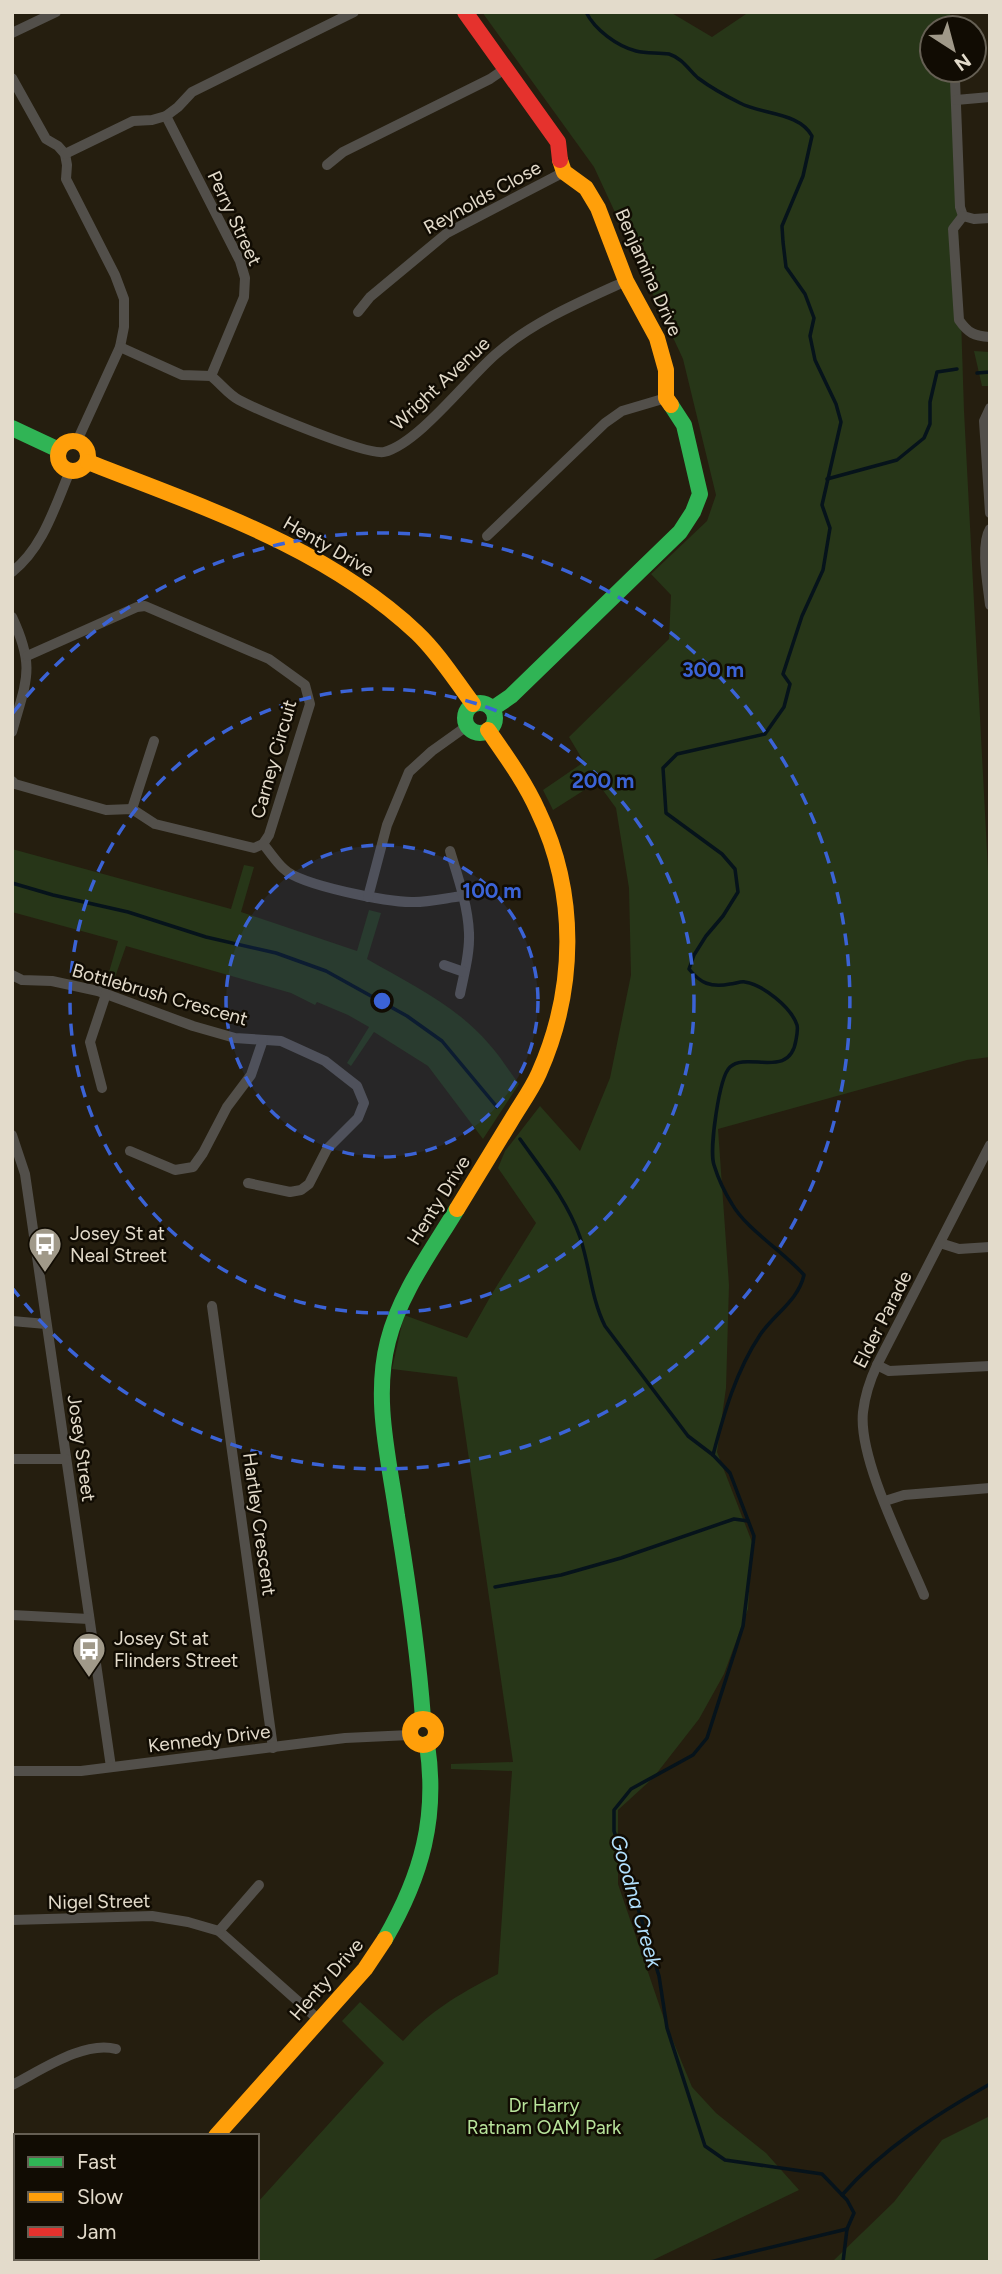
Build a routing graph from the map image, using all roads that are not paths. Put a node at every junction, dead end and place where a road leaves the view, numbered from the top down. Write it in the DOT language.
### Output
graph roads {
  1 [pos="56,12"];
  2 [pos="354,12"];
  3 [pos="465,12"];
  4 [pos="12,33"];
  5 [pos="506,68"];
  6 [pos="12,78"];
  7 [pos="955,84"];
  8 [pos="990,97"];
  9 [pos="956,100"];
  10 [pos="166,116"];
  11 [pos="65,154"];
  12 [pos="327,165"];
  13 [pos="564,172"];
  14 [pos="963,215"];
  15 [pos="990,218"];
  16 [pos="626,281"];
  17 [pos="358,312"];
  18 [pos="990,337"];
  19 [pos="120,347"];
  20 [pos="211,376"];
  21 [pos="666,398"];
  22 [pos="990,408"];
  23 [pos="12,428"];
  24 [pos="77,441"];
  25 [pos="59,450"];
  26 [pos="88,462"];
  27 [pos="70,471"];
  28 [pos="990,513"];
  29 [pos="990,529"];
  30 [pos="487,536"];
  31 [pos="12,572"];
  32 [pos="990,605"];
  33 [pos="12,617"];
  34 [pos="27,656"];
  35 [pos="473,704"];
  36 [pos="492,709"];
  37 [pos="467,726"];
  38 [pos="488,730"];
  39 [pos="12,732"];
  40 [pos="154,741"];
  41 [pos="12,781"];
  42 [pos="132,809"];
  43 [pos="263,844"];
  44 [pos="450,851"];
  45 [pos="462,896"];
  46 [pos="368,897"];
  47 [pos="444,965"];
  48 [pos="464,972"];
  49 [pos="12,975"];
  50 [pos="106,993"];
  51 [pos="460,994"];
  52 [pos="263,1040"];
  53 [pos="102,1088"];
  54 [pos="12,1135"];
  55 [pos="990,1145"];
  56 [pos="130,1152"];
  57 [pos="248,1183"];
  58 [pos="940,1242"];
  59 [pos="990,1247"];
  60 [pos="212,1306"];
  61 [pos="12,1321"];
  62 [pos="46,1324"];
  63 [pos="877,1365"];
  64 [pos="990,1366"];
  65 [pos="66,1459"];
  66 [pos="12,1460"];
  67 [pos="990,1488"];
  68 [pos="885,1501"];
  69 [pos="924,1595"];
  70 [pos="12,1615"];
  71 [pos="89,1619"];
  72 [pos="423,1718"];
  73 [pos="410,1735"];
  74 [pos="427,1744"];
  75 [pos="273,1748"];
  76 [pos="111,1767"];
  77 [pos="12,1771"];
  78 [pos="259,1885"];
  79 [pos="12,1920"];
  80 [pos="219,1931"];
  81 [pos="319,2020"];
  82 [pos="116,2049"];
  83 [pos="12,2085"];
  84 [pos="218,2134"];
  1 -- 4 [label="street"];
  2 -- 10 [label="street"];
  3 -- 5 [label="street"];
  5 -- 12 [label="street"];
  5 -- 13 [label="street"];
  6 -- 11 [label="street"];
  7 -- 9 [label="street"];
  8 -- 9 [label="street"];
  9 -- 14 [label="street"];
  10 -- 11 [label="street"];
  10 -- 20 [label="street, Perry Street"];
  11 -- 19 [label="street"];
  13 -- 16 [label="street, Benjamina Drive"];
  13 -- 17 [label="street, Reynolds Close"];
  14 -- 15 [label="street"];
  14 -- 18 [label="street"];
  16 -- 20 [label="street, Wright Avenue"];
  16 -- 21 [label="street, Benjamina Drive"];
  19 -- 20 [label="street"];
  19 -- 24 [label="street"];
  21 -- 30 [label="street"];
  21 -- 36 [label="street, Benjamina Drive"];
  22 -- 28 [label="street"];
  23 -- 25 [label="street"];
  24 -- 25 [label="street"];
  24 -- 26 [label="street"];
  25 -- 27 [label="street"];
  26 -- 27 [label="street"];
  26 -- 35 [label="street, Henty Drive"];
  27 -- 31 [label="street"];
  29 -- 32 [label="street"];
  33 -- 34 [label="street"];
  34 -- 39 [label="street"];
  34 -- 43 [label="street, Carney Circuit"];
  35 -- 36 [label="street"];
  35 -- 37 [label="street"];
  36 -- 38 [label="street"];
  37 -- 38 [label="street"];
  37 -- 46 [label="street"];
  38 -- 72 [label="street, Henty Drive"];
  40 -- 42 [label="street"];
  41 -- 42 [label="street, Carney Circuit"];
  42 -- 43 [label="street, Carney Circuit"];
  43 -- 46 [label="street"];
  44 -- 45 [label="street"];
  45 -- 46 [label="street"];
  45 -- 48 [label="street"];
  47 -- 48 [label="street"];
  48 -- 51 [label="street"];
  49 -- 50 [label="street, Bottlebrush Crescent"];
  50 -- 52 [label="street, Bottlebrush Crescent"];
  50 -- 53 [label="street"];
  52 -- 56 [label="street"];
  52 -- 57 [label="street, Bottlebrush Crescent"];
  54 -- 62 [label="street, Josey Street"];
  55 -- 58 [label="street, Elder Parade"];
  58 -- 59 [label="street"];
  58 -- 63 [label="street, Elder Parade"];
  60 -- 75 [label="street, Hartley Crescent"];
  61 -- 62 [label="street"];
  62 -- 65 [label="street, Josey Street"];
  63 -- 64 [label="street"];
  63 -- 68 [label="street, Elder Parade"];
  65 -- 66 [label="street"];
  65 -- 71 [label="street, Josey Street"];
  67 -- 68 [label="street"];
  68 -- 69 [label="street, Elder Parade"];
  70 -- 71 [label="street"];
  71 -- 76 [label="street, Josey Street"];
  72 -- 73 [label="street"];
  72 -- 74 [label="street"];
  73 -- 74 [label="street"];
  73 -- 75 [label="street, Kennedy Drive"];
  74 -- 81 [label="street, Henty Drive"];
  75 -- 76 [label="street, Kennedy Drive"];
  76 -- 77 [label="street, Kennedy Drive"];
  78 -- 80 [label="street"];
  79 -- 80 [label="street, Nigel Street"];
  80 -- 81 [label="street, Nigel Street"];
  81 -- 84 [label="street, Henty Drive"];
  82 -- 83 [label="street"];
}
